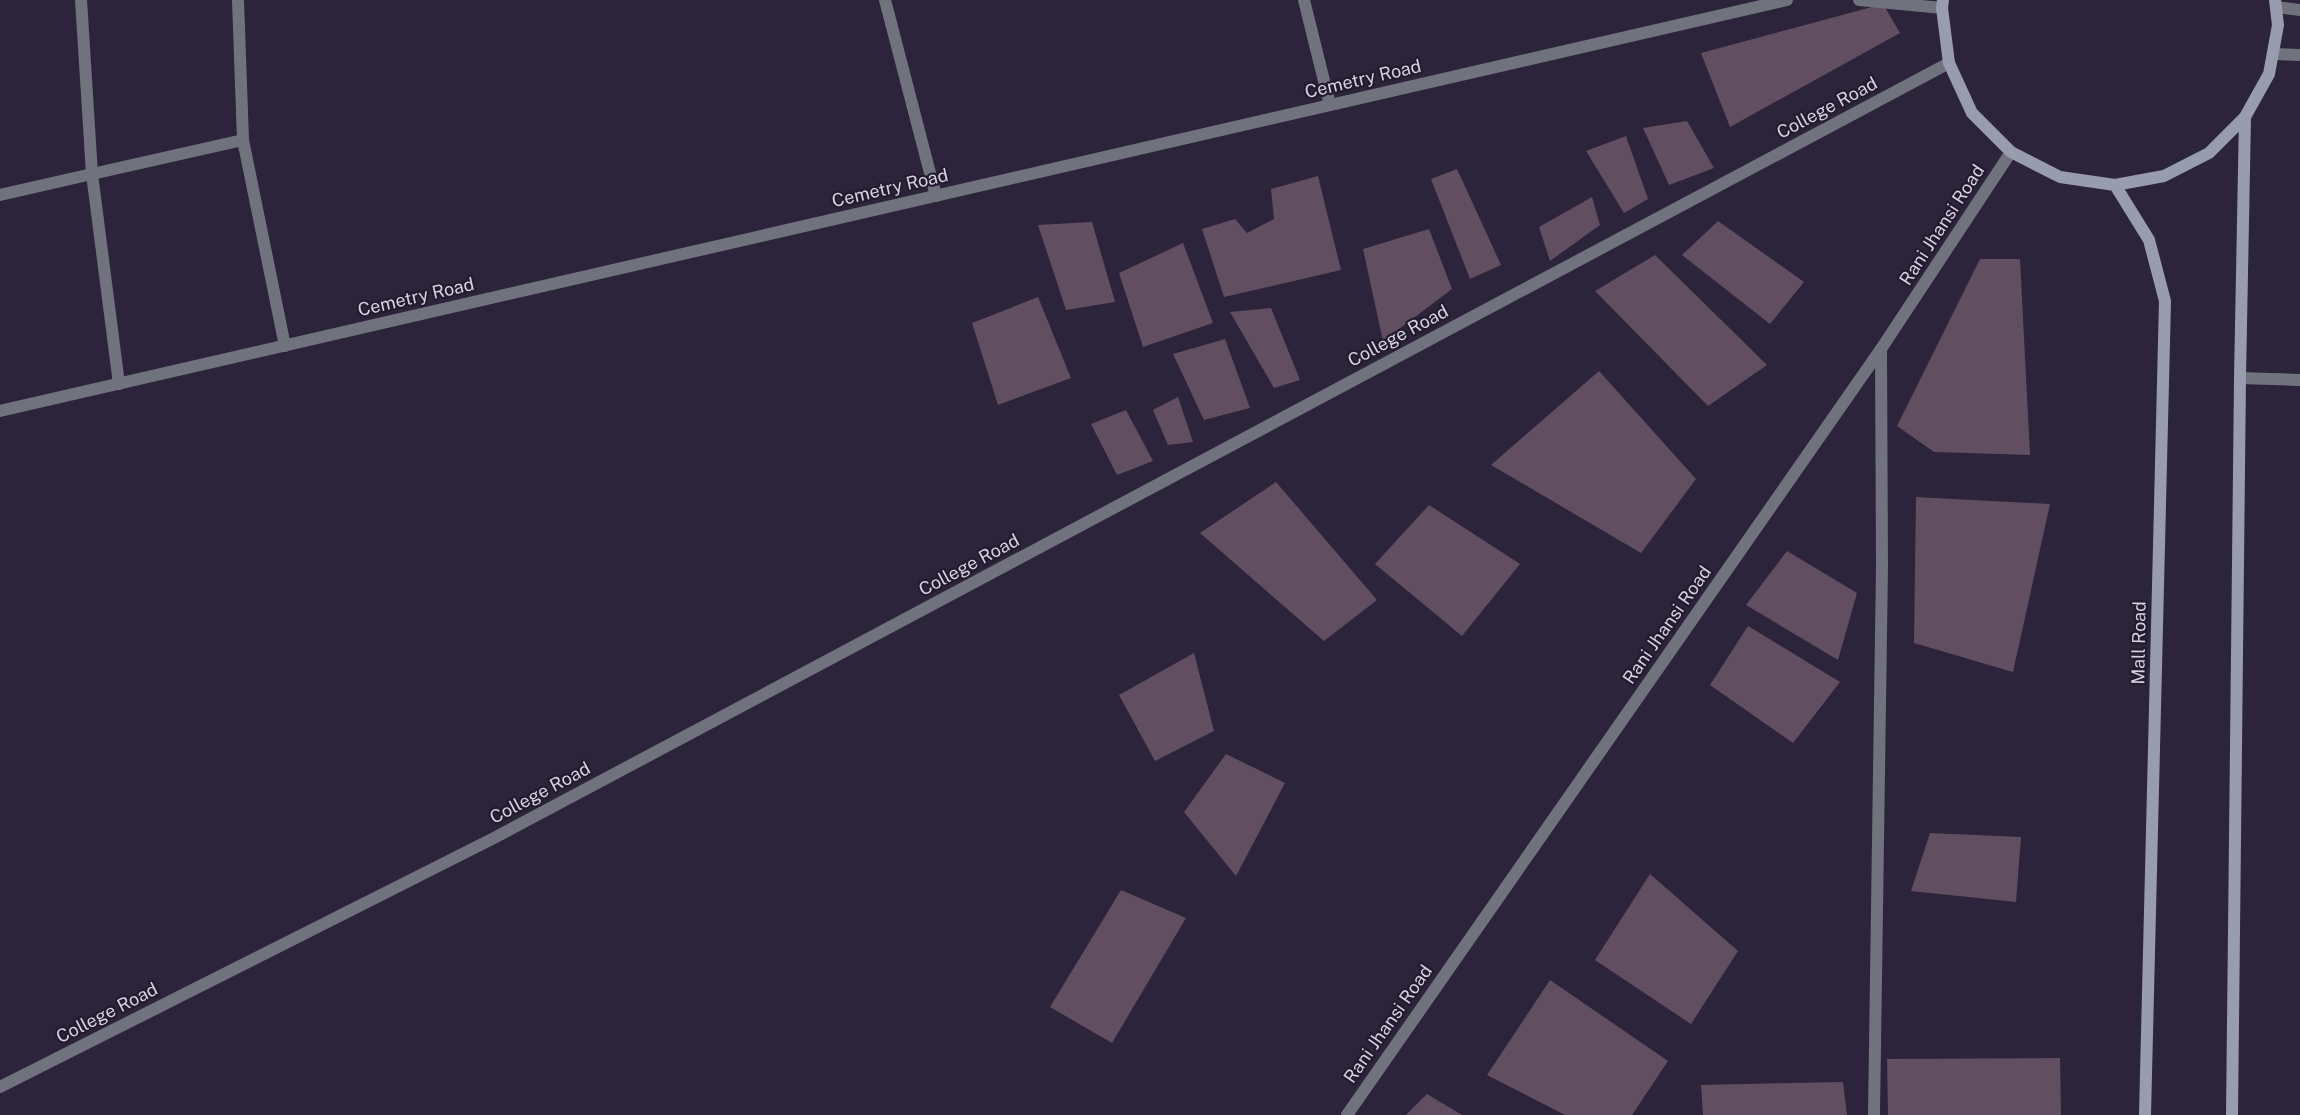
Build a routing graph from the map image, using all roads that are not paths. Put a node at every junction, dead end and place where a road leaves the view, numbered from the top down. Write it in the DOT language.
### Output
graph roads {
  1 [pos="81,0"];
  2 [pos="238,0"];
  3 [pos="885,0"];
  4 [pos="1304,0"];
  5 [pos="1787,0"];
  6 [pos="1859,0"];
  7 [pos="1943,4"];
  8 [pos="2276,4"];
  9 [pos="2300,10"];
  10 [pos="2273,54"];
  11 [pos="2300,55"];
  12 [pos="1949,63"];
  13 [pos="1330,105"];
  14 [pos="2245,117"];
  15 [pos="243,141"];
  16 [pos="2011,152"];
  17 [pos="92,174"];
  18 [pos="2115,185"];
  19 [pos="0,195"];
  20 [pos="936,196"];
  21 [pos="285,346"];
  22 [pos="1881,349"];
  23 [pos="2240,378"];
  24 [pos="2300,380"];
  25 [pos="118,384"];
  26 [pos="0,411"];
  27 [pos="0,1087"];
  28 [pos="1347,1115"];
  29 [pos="1874,1115"];
  30 [pos="2145,1115"];
  31 [pos="2232,1115"];
  1 -- 17 [label="street"];
  2 -- 15 [label="street"];
  3 -- 20 [label="street"];
  4 -- 13 [label="street"];
  5 -- 13 [label="street, Cemetry Road"];
  6 -- 7 [label="street"];
  7 -- 12 [label="main road"];
  8 -- 9 [label="street"];
  8 -- 10 [label="main road"];
  10 -- 11 [label="street"];
  10 -- 14 [label="main road"];
  12 -- 16 [label="main road"];
  12 -- 27 [label="street, College Road"];
  13 -- 20 [label="street, Cemetry Road"];
  14 -- 18 [label="main road"];
  14 -- 23 [label="main road"];
  15 -- 17 [label="street"];
  15 -- 21 [label="street"];
  16 -- 18 [label="main road"];
  16 -- 22 [label="street, Rani Jhansi Road"];
  17 -- 19 [label="street"];
  17 -- 25 [label="street"];
  18 -- 30 [label="main road, Mall Road"];
  20 -- 21 [label="street, Cemetry Road"];
  21 -- 25 [label="street, Cemetry Road"];
  22 -- 28 [label="street, Rani Jhansi Road"];
  22 -- 29 [label="street"];
  23 -- 24 [label="street"];
  23 -- 31 [label="main road"];
  25 -- 26 [label="street, Cemetry Road"];
}
